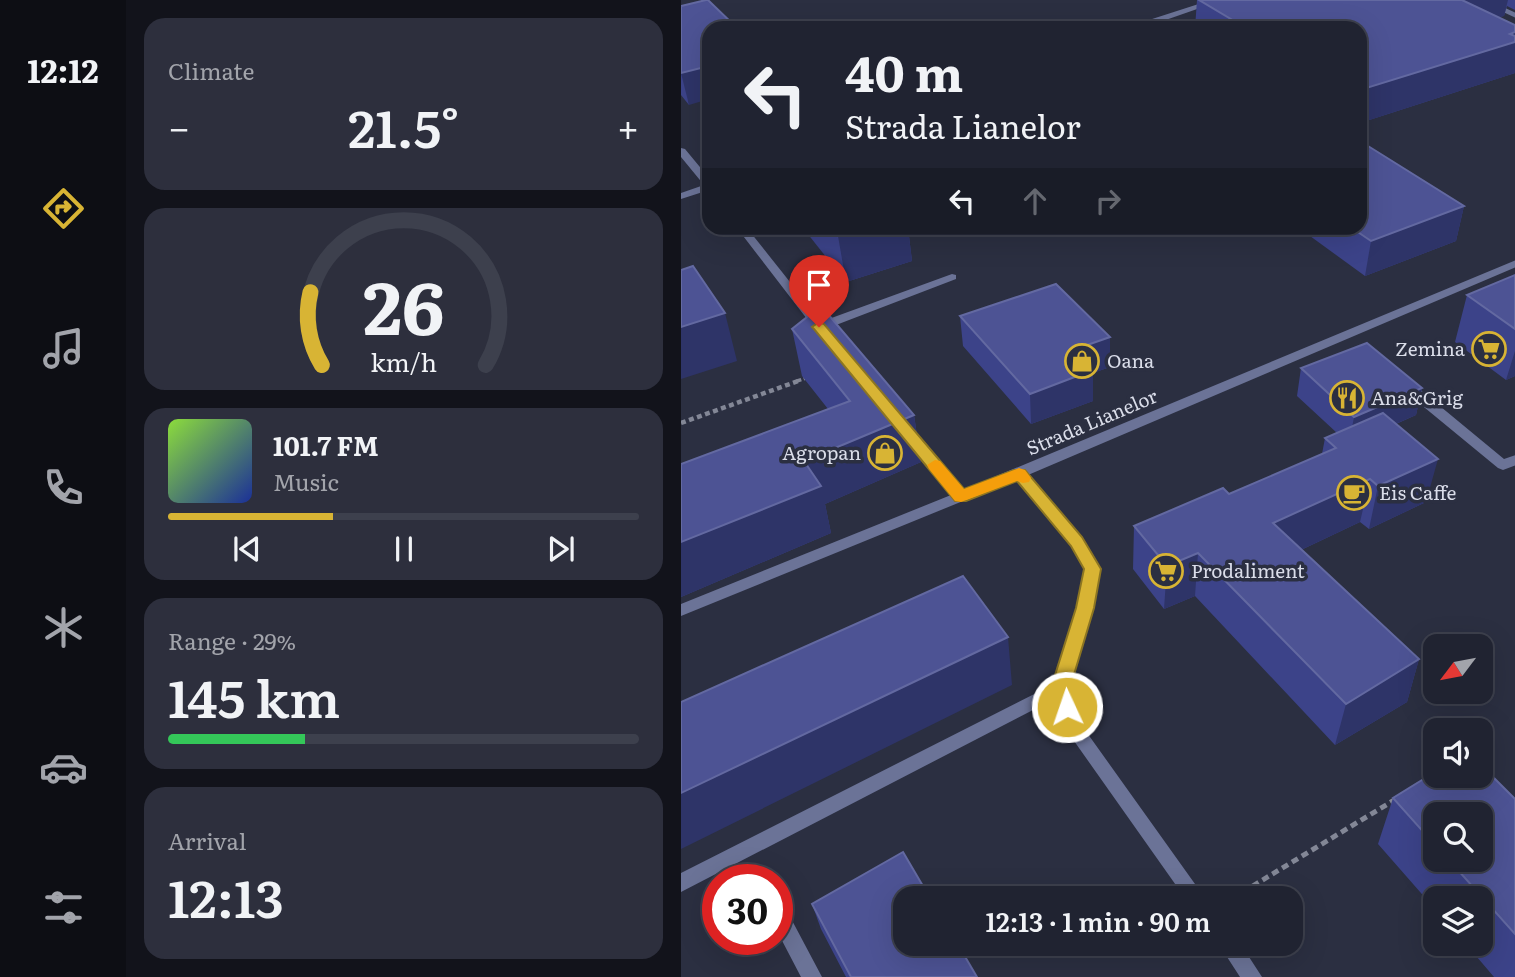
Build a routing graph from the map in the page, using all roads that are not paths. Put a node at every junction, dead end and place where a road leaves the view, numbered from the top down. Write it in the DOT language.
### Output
graph roads {
  1 [pos="1219,0"];
  2 [pos="1481,0"];
  3 [pos="1515,16"];
  4 [pos="1155,21"];
  5 [pos="681,151"];
  6 [pos="702,177"];
  7 [pos="702,188"];
  8 [pos="681,196"];
  9 [pos="748,235"];
  10 [pos="1515,263"];
  11 [pos="952,276"];
  12 [pos="1398,379"];
  13 [pos="901,424"];
  14 [pos="1515,459"];
  15 [pos="1019,473"];
  16 [pos="961,497"];
  17 [pos="681,610"];
  18 [pos="1061,688"];
  19 [pos="681,883"];
  20 [pos="1187,886"];
  21 [pos="793,941"];
  22 [pos="1237,956"];
  23 [pos="812,977"];
  24 [pos="1252,977"];
  1 -- 4 [label="street"];
  2 -- 3 [label="street"];
  5 -- 6 [label="street"];
  7 -- 8 [label="street"];
  9 -- 11 [label="street"];
  10 -- 15 [label="street, Strada Lianelor"];
  12 -- 14 [label="street"];
  13 -- 16 [label="street"];
  15 -- 16 [label="street, Strada Lianelor"];
  15 -- 18 [label="street"];
  16 -- 17 [label="street, Strada Lianelor"];
  18 -- 19 [label="street"];
  18 -- 20 [label="street"];
  21 -- 23 [label="street"];
  22 -- 24 [label="street"];
}
